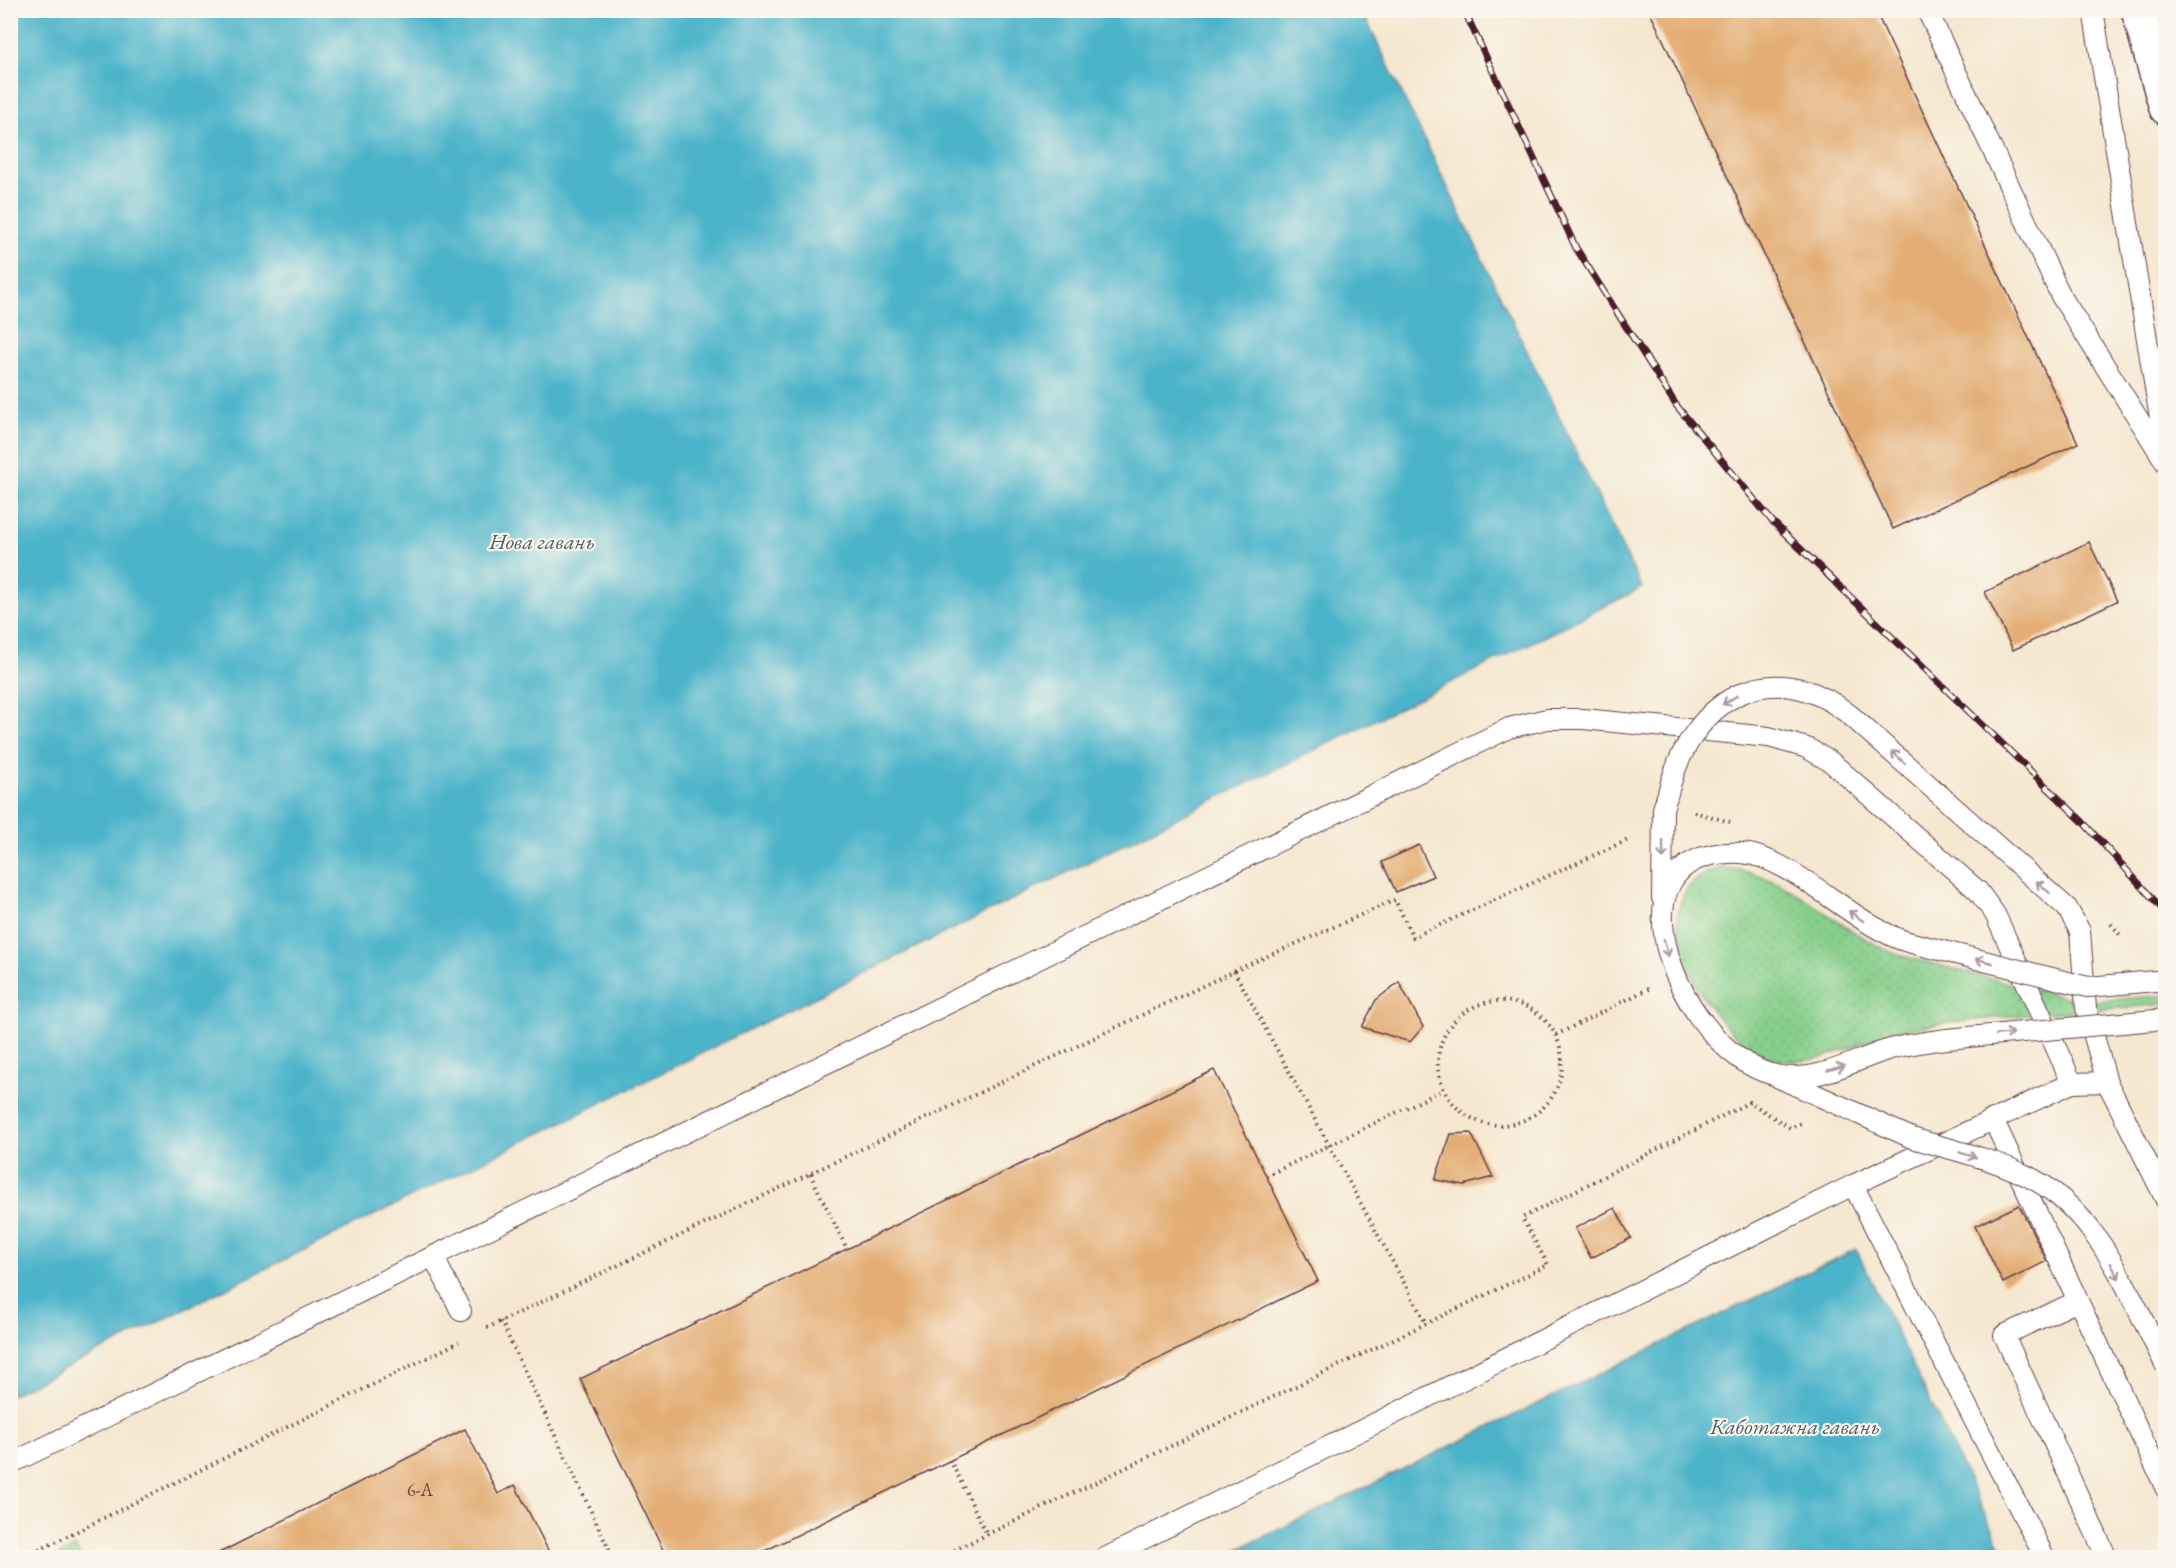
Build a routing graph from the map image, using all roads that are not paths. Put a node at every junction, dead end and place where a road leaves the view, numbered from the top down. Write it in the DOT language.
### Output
graph roads {
  1 [pos="1928,10"];
  2 [pos="2093,10"];
  3 [pos="2138,10"];
  4 [pos="2166,108"];
  5 [pos="2166,455"];
  6 [pos="2166,463"];
  7 [pos="1662,908"];
  8 [pos="2166,980"];
  9 [pos="2166,1019"];
  10 [pos="1768,1073"];
  11 [pos="2107,1082"];
  12 [pos="2072,1083"];
  13 [pos="1993,1119"];
  14 [pos="1853,1185"];
  15 [pos="2166,1200"];
  16 [pos="433,1256"];
  17 [pos="2078,1301"];
  18 [pos="460,1311"];
  19 [pos="2166,1366"];
  20 [pos="10,1464"];
  21 [pos="2166,1488"];
  22 [pos="1105,1557"];
  23 [pos="2045,1557"];
  24 [pos="2107,1557"];
  1 -- 6 [label="lane"];
  2 -- 5 [label="lane"];
  3 -- 4 [label="street"];
  8 -- 7 [label="lane, one-way, bridge"];
  7 -- 10 [label="lane, one-way"];
  11 -- 7 [label="lane, one-way, bridge"];
  10 -- 9 [label="lane, one-way, bridge"];
  10 -- 19 [label="lane, one-way, bridge"];
  11 -- 12 [label="lane"];
  11 -- 15 [label="lane"];
  12 -- 13 [label="lane"];
  12 -- 16 [label="lane"];
  13 -- 14 [label="lane"];
  13 -- 17 [label="lane"];
  14 -- 22 [label="lane"];
  14 -- 23 [label="lane"];
  16 -- 18 [label="lane"];
  16 -- 20 [label="lane"];
  17 -- 21 [label="lane"];
  17 -- 24 [label="lane"];
}
